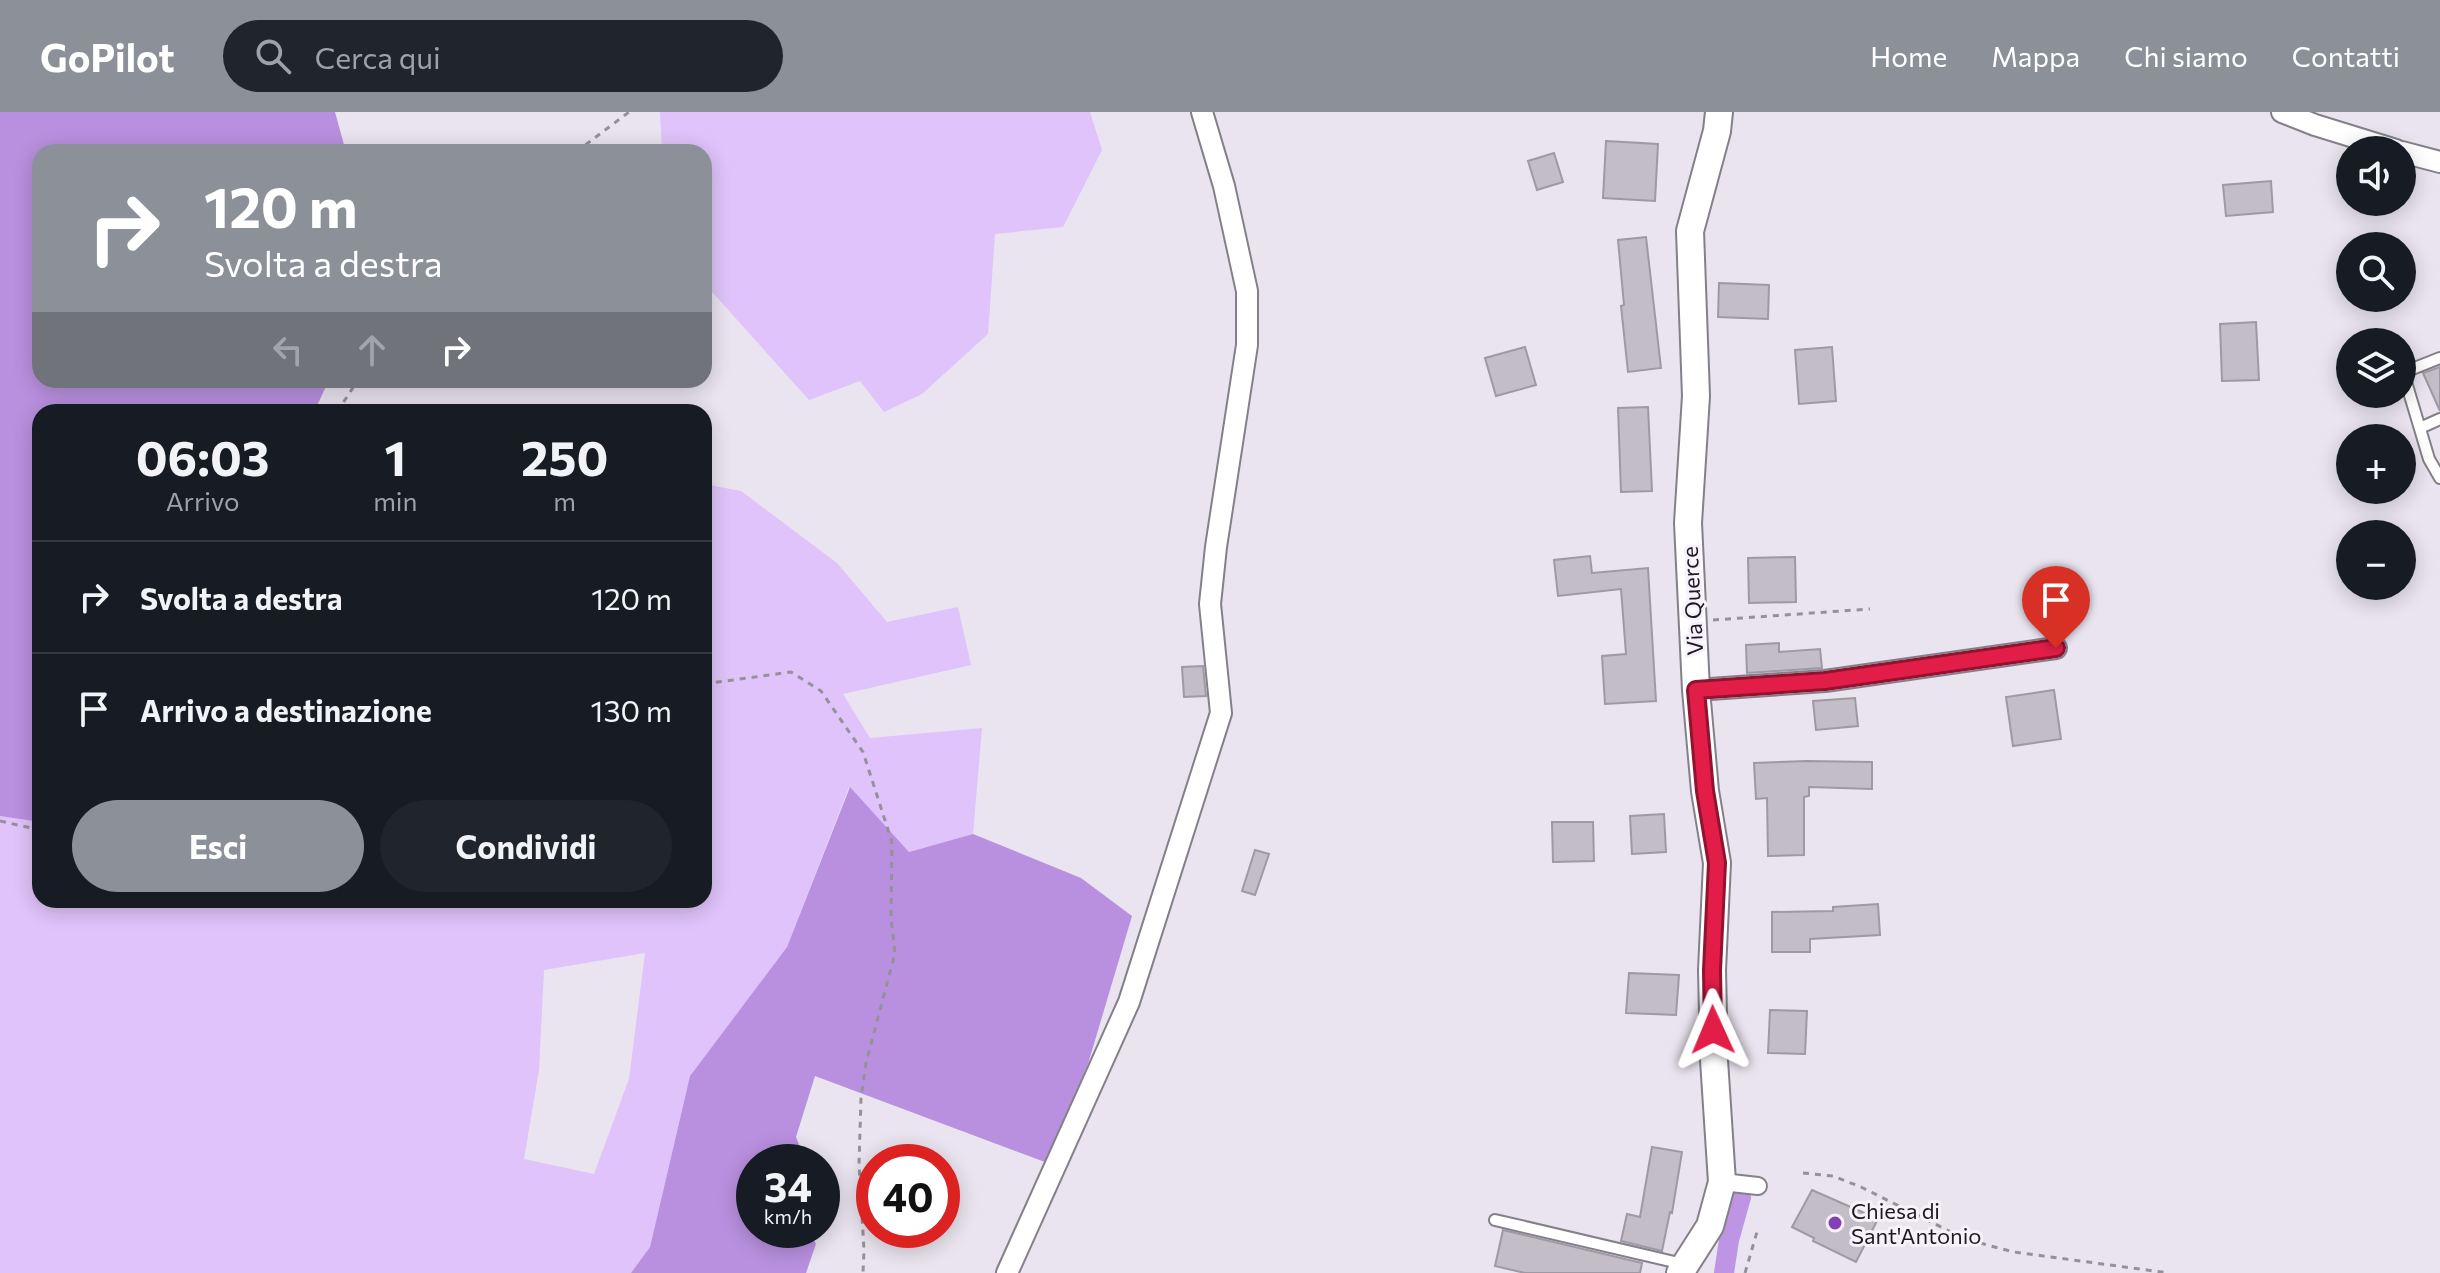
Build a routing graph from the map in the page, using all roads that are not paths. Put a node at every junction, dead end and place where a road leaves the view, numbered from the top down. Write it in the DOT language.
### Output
graph roads {
  1 [pos="1202,112"];
  2 [pos="1719,112"];
  3 [pos="2282,112"];
  4 [pos="2351,136"];
  5 [pos="2416,156"];
  6 [pos="2440,162"];
  7 [pos="2440,358"];
  8 [pos="2440,419"];
  9 [pos="2420,428"];
  10 [pos="2440,478"];
  11 [pos="2056,648"];
  12 [pos="1696,690"];
  13 [pos="1722,1182"];
  14 [pos="1758,1186"];
  15 [pos="1495,1220"];
  16 [pos="1683,1269"];
  17 [pos="1007,1273"];
  1 -- 17 [label="street"];
  2 -- 12 [label="street, Via Querce"];
  3 -- 4 [label="street"];
  5 -- 6 [label="street"];
  7 -- 9 [label="lane"];
  8 -- 9 [label="lane"];
  9 -- 10 [label="lane"];
  11 -- 12 [label="street"];
  12 -- 13 [label="street, Via Querce"];
  13 -- 14 [label="street"];
  13 -- 16 [label="street, Via Querce"];
  15 -- 16 [label="lane"];
}
